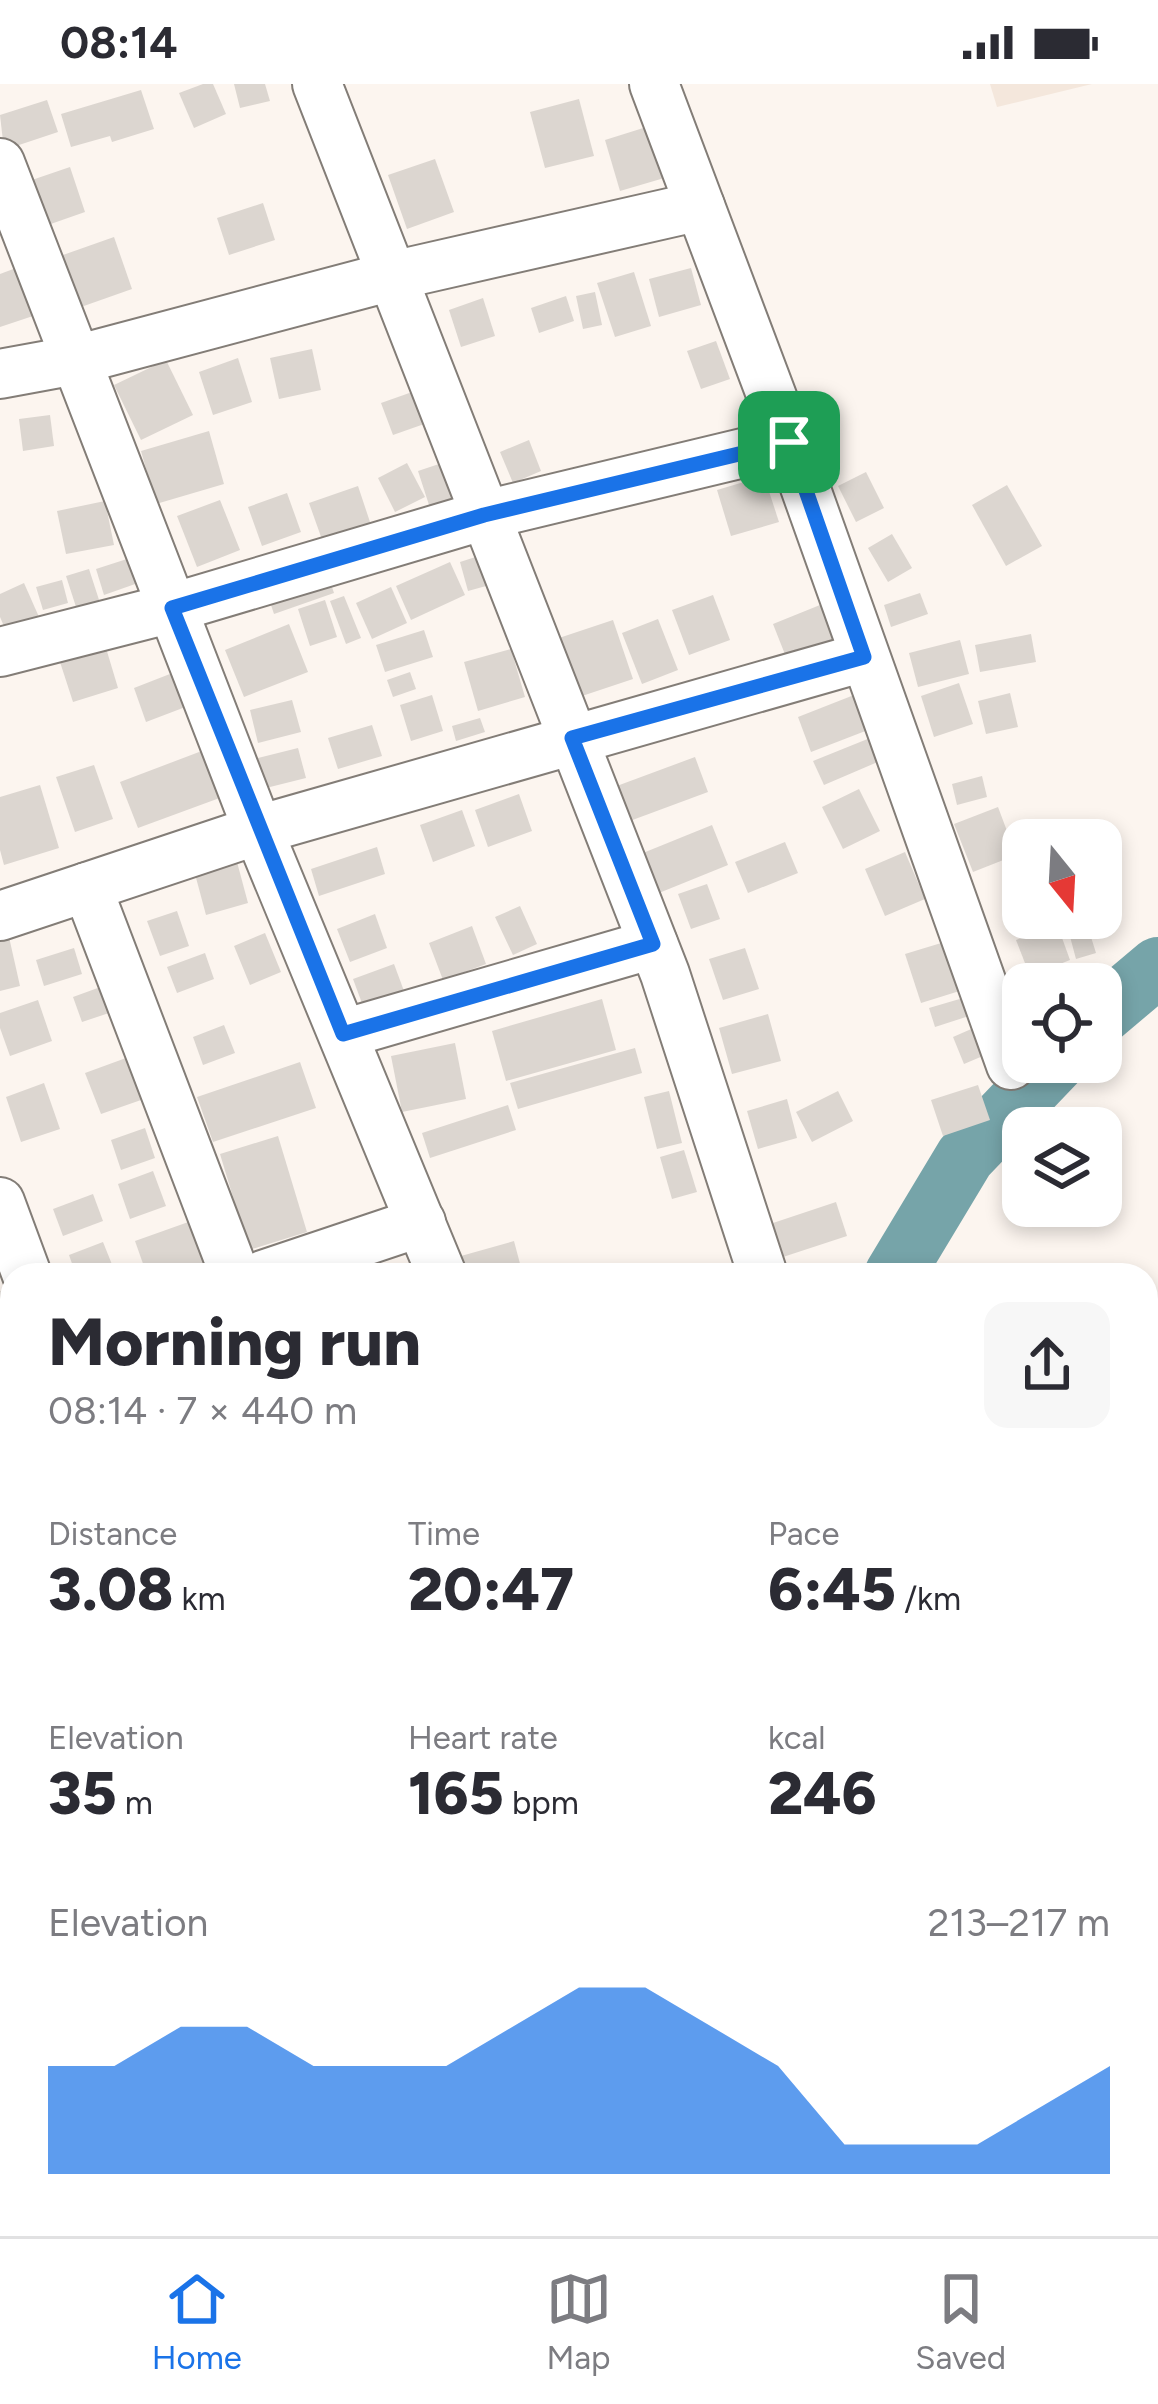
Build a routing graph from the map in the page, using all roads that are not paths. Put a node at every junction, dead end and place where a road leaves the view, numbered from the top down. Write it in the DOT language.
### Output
graph roads {
  1 [pos="317,84"];
  2 [pos="654,84"];
  3 [pos="0,163"];
  4 [pos="700,206"];
  5 [pos="392,276"];
  6 [pos="76,360"];
  7 [pos="0,374"];
  8 [pos="789,442"];
  9 [pos="484,515"];
  10 [pos="172,608"];
  11 [pos="0,652"];
  12 [pos="864,657"];
  13 [pos="572,738"];
  14 [pos="258,830"];
  15 [pos="87,887"];
  16 [pos="0,916"];
  17 [pos="653,944"];
  18 [pos="343,1034"];
  19 [pos="1002,1040"];
  20 [pos="0,1202"];
  21 [pos="421,1222"];
  22 [pos="23,1263"];
  23 [pos="230,1263"];
  24 [pos="299,1263"];
  25 [pos="437,1263"];
  26 [pos="759,1263"];
  1 -- 5 [label="street"];
  2 -- 4 [label="street"];
  3 -- 6 [label="street"];
  4 -- 5 [label="street"];
  4 -- 8 [label="street"];
  5 -- 6 [label="street"];
  5 -- 9 [label="street"];
  6 -- 7 [label="street"];
  6 -- 10 [label="street"];
  8 -- 9 [label="street"];
  8 -- 12 [label="street"];
  9 -- 10 [label="street"];
  9 -- 13 [label="street"];
  10 -- 11 [label="street"];
  10 -- 14 [label="street"];
  12 -- 13 [label="street"];
  12 -- 19 [label="street"];
  13 -- 14 [label="street"];
  13 -- 17 [label="street"];
  14 -- 15 [label="street"];
  14 -- 18 [label="street"];
  15 -- 16 [label="street"];
  15 -- 23 [label="street"];
  17 -- 18 [label="street"];
  17 -- 26 [label="street"];
  18 -- 21 [label="street"];
  20 -- 22 [label="street"];
  21 -- 24 [label="street"];
  21 -- 25 [label="street"];
}
